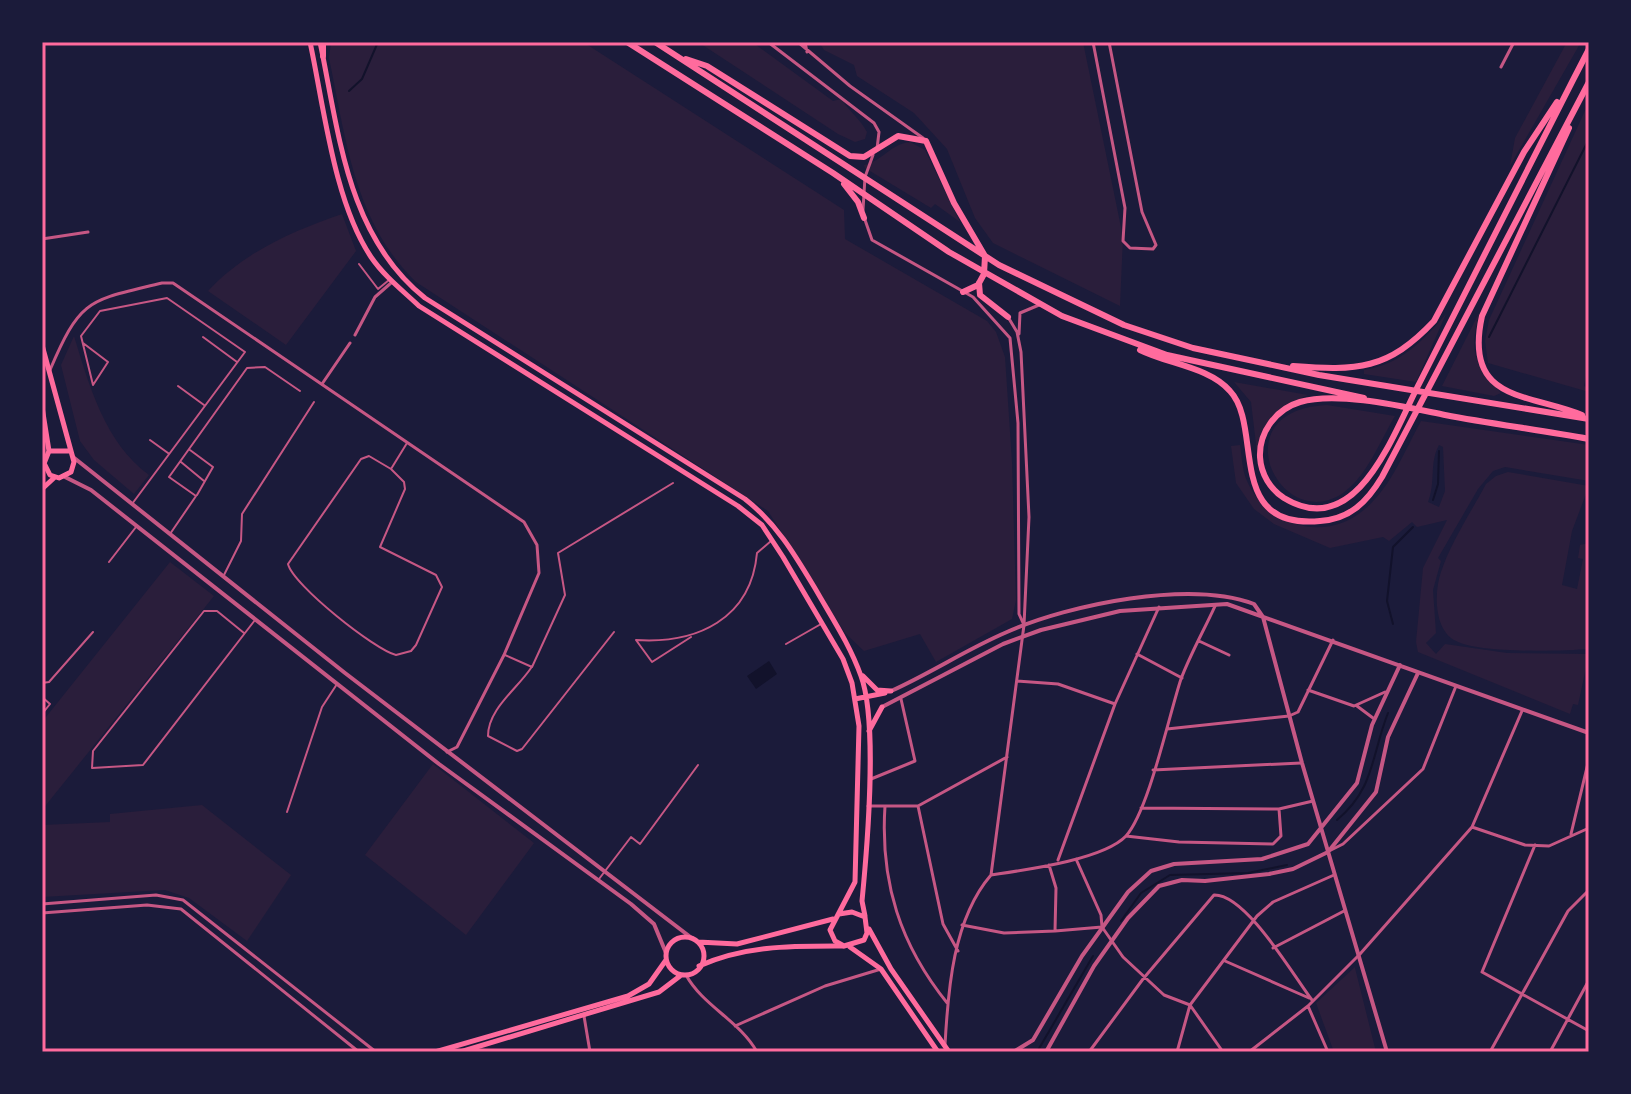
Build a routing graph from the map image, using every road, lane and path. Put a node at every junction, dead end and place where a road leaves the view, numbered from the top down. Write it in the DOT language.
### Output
graph roads {
  1 [pos="310,42"];
  2 [pos="321,42"];
  3 [pos="627,42"];
  4 [pos="655,42"];
  5 [pos="768,42"];
  6 [pos="798,42"];
  7 [pos="805,42"];
  8 [pos="1093,42"];
  9 [pos="1109,42"];
  10 [pos="1514,42"];
  11 [pos="1589,49"];
  12 [pos="810,55"];
  13 [pos="323,56"];
  14 [pos="679,57"];
  15 [pos="1501,67"];
  16 [pos="1573,80"];
  17 [pos="1589,83"];
  18 [pos="926,141"];
  19 [pos="877,147"];
  20 [pos="833,173"];
  21 [pos="865,177"];
  22 [pos="863,196"];
  23 [pos="864,218"];
  24 [pos="88,232"];
  25 [pos="42,239"];
  26 [pos="985,256"];
  27 [pos="359,264"];
  28 [pos="984,274"];
  29 [pos="391,281"];
  30 [pos="979,282"];
  31 [pos="963,292"];
  32 [pos="1039,305"];
  33 [pos="1008,317"];
  34 [pos="355,335"];
  35 [pos="203,337"];
  36 [pos="1019,342"];
  37 [pos="83,343"];
  38 [pos="350,343"];
  39 [pos="1130,344"];
  40 [pos="42,345"];
  41 [pos="238,363"];
  42 [pos="1260,363"];
  43 [pos="49,373"];
  44 [pos="322,384"];
  45 [pos="178,386"];
  46 [pos="300,391"];
  47 [pos="314,402"];
  48 [pos="1383,402"];
  49 [pos="205,406"];
  50 [pos="42,407"];
  51 [pos="43,418"];
  52 [pos="1589,418"];
  53 [pos="1027,420"];
  54 [pos="1018,423"];
  55 [pos="1589,439"];
  56 [pos="150,440"];
  57 [pos="407,442"];
  58 [pos="189,449"];
  59 [pos="49,451"];
  60 [pos="68,451"];
  61 [pos="169,454"];
  62 [pos="73,457"];
  63 [pos="180,462"];
  64 [pos="43,465"];
  65 [pos="391,469"];
  66 [pos="55,477"];
  67 [pos="65,477"];
  68 [pos="205,481"];
  69 [pos="673,483"];
  70 [pos="42,489"];
  71 [pos="196,496"];
  72 [pos="131,505"];
  73 [pos="1021,516"];
  74 [pos="1029,517"];
  75 [pos="137,526"];
  76 [pos="169,535"];
  77 [pos="772,540"];
  78 [pos="109,562"];
  79 [pos="218,572"];
  80 [pos="223,576"];
  81 [pos="211,583"];
  82 [pos="1216,604"];
  83 [pos="1159,607"];
  84 [pos="1263,617"];
  85 [pos="256,619"];
  86 [pos="822,623"];
  87 [pos="1024,625"];
  88 [pos="93,632"];
  89 [pos="614,632"];
  90 [pos="244,633"];
  91 [pos="1022,636"];
  92 [pos="691,637"];
  93 [pos="1333,640"];
  94 [pos="1199,641"];
  95 [pos="786,644"];
  96 [pos="1137,654"];
  97 [pos="504,655"];
  98 [pos="1229,655"];
  99 [pos="1401,665"];
  100 [pos="532,667"];
  101 [pos="859,671"];
  102 [pos="1418,672"];
  103 [pos="345,673"];
  104 [pos="1182,678"];
  105 [pos="1017,681"];
  106 [pos="42,683"];
  107 [pos="337,683"];
  108 [pos="1456,686"];
  109 [pos="1308,690"];
  110 [pos="1389,690"];
  111 [pos="891,691"];
  112 [pos="42,697"];
  113 [pos="855,699"];
  114 [pos="866,699"];
  115 [pos="901,699"];
  116 [pos="1115,704"];
  117 [pos="1357,706"];
  118 [pos="882,707"];
  119 [pos="867,710"];
  120 [pos="1522,710"];
  121 [pos="42,714"];
  122 [pos="1289,716"];
  123 [pos="1375,720"];
  124 [pos="1167,729"];
  125 [pos="1589,733"];
  126 [pos="867,737"];
  127 [pos="447,752"];
  128 [pos="1007,757"];
  129 [pos="1589,759"];
  130 [pos="1302,763"];
  131 [pos="439,764"];
  132 [pos="698,765"];
  133 [pos="1153,770"];
  134 [pos="868,781"];
  135 [pos="1313,801"];
  136 [pos="868,806"];
  137 [pos="885,806"];
  138 [pos="918,806"];
  139 [pos="1140,808"];
  140 [pos="1279,809"];
  141 [pos="287,812"];
  142 [pos="1472,827"];
  143 [pos="1320,828"];
  144 [pos="1589,828"];
  145 [pos="1571,834"];
  146 [pos="1126,836"];
  147 [pos="1535,845"];
  148 [pos="1328,852"];
  149 [pos="1076,859"];
  150 [pos="1058,861"];
  151 [pos="1049,864"];
  152 [pos="605,871"];
  153 [pos="991,875"];
  154 [pos="1335,875"];
  155 [pos="598,880"];
  156 [pos="1589,890"];
  157 [pos="42,904"];
  158 [pos="1345,910"];
  159 [pos="42,913"];
  160 [pos="839,914"];
  161 [pos="865,917"];
  162 [pos="833,919"];
  163 [pos="1254,921"];
  164 [pos="962,925"];
  165 [pos="867,927"];
  166 [pos="1102,927"];
  167 [pos="1055,931"];
  168 [pos="696,940"];
  169 [pos="1112,942"];
  170 [pos="847,946"];
  171 [pos="1273,948"];
  172 [pos="958,951"];
  173 [pos="1360,954"];
  174 [pos="666,957"];
  175 [pos="1225,961"];
  176 [pos="699,966"];
  177 [pos="881,969"];
  178 [pos="683,976"];
  179 [pos="1143,979"];
  180 [pos="1589,980"];
  181 [pos="1522,995"];
  182 [pos="1312,1000"];
  183 [pos="948,1004"];
  184 [pos="1190,1005"];
  185 [pos="1308,1006"];
  186 [pos="584,1015"];
  187 [pos="1568,1020"];
  188 [pos="735,1026"];
  189 [pos="1589,1031"];
  190 [pos="947,1049"];
  191 [pos="359,1052"];
  192 [pos="376,1052"];
  193 [pos="435,1052"];
  194 [pos="460,1052"];
  195 [pos="590,1052"];
  196 [pos="757,1052"];
  197 [pos="938,1052"];
  198 [pos="1046,1052"];
  199 [pos="1089,1052"];
  200 [pos="1177,1052"];
  201 [pos="1223,1052"];
  202 [pos="1249,1052"];
  203 [pos="1328,1052"];
  204 [pos="1387,1052"];
  205 [pos="1490,1052"];
  206 [pos="1550,1052"];
  1 -- 29 [label="main road"];
  2 -- 13 [label="highway"];
  3 -- 20 [label="highway"];
  4 -- 14 [label="highway"];
  5 -- 19 [label="street"];
  6 -- 12 [label="street"];
  7 -- 12 [label="street"];
  8 -- 9 [label="street"];
  10 -- 15 [label="street"];
  11 -- 16 [label="highway"];
  12 -- 18 [label="street"];
  13 -- 101 [label="main road"];
  14 -- 19 [label="highway"];
  14 -- 21 [label="highway"];
  16 -- 42 [label="highway"];
  16 -- 48 [label="highway"];
  17 -- 39 [label="highway"];
  17 -- 52 [label="highway"];
  18 -- 19 [label="highway"];
  18 -- 26 [label="highway"];
  19 -- 21 [label="street"];
  20 -- 22 [label="highway"];
  20 -- 23 [label="highway"];
  21 -- 22 [label="street"];
  21 -- 26 [label="highway"];
  22 -- 23 [label="street"];
  22 -- 28 [label="highway"];
  23 -- 31 [label="street"];
  24 -- 25 [label="street"];
  26 -- 28 [label="highway"];
  26 -- 42 [label="highway"];
  27 -- 29 [label="lane"];
  28 -- 30 [label="highway"];
  28 -- 32 [label="highway"];
  29 -- 34 [label="street"];
  29 -- 77 [label="main road"];
  30 -- 31 [label="highway"];
  30 -- 33 [label="highway"];
  31 -- 54 [label="street"];
  32 -- 36 [label="street"];
  32 -- 39 [label="highway"];
  33 -- 36 [label="street"];
  35 -- 41 [label="lane"];
  36 -- 53 [label="street"];
  37 -- 37 [label="lane"];
  37 -- 41 [label="lane"];
  38 -- 44 [label="street"];
  39 -- 48 [label="highway"];
  40 -- 43 [label="main road"];
  41 -- 49 [label="lane"];
  42 -- 52 [label="highway"];
  43 -- 44 [label="street"];
  43 -- 60 [label="main road"];
  44 -- 57 [label="street"];
  45 -- 49 [label="lane"];
  46 -- 58 [label="lane"];
  47 -- 80 [label="lane"];
  48 -- 55 [label="highway"];
  49 -- 61 [label="lane"];
  50 -- 51 [label="main road"];
  51 -- 59 [label="main road"];
  53 -- 54 [label="street"];
  53 -- 74 [label="street"];
  54 -- 73 [label="street"];
  56 -- 61 [label="lane"];
  57 -- 65 [label="lane"];
  57 -- 97 [label="street"];
  58 -- 63 [label="lane"];
  58 -- 68 [label="lane"];
  59 -- 60 [label="main road"];
  59 -- 64 [label="main road"];
  60 -- 62 [label="main road"];
  61 -- 72 [label="lane"];
  62 -- 67 [label="main road"];
  62 -- 72 [label="street"];
  63 -- 68 [label="lane"];
  63 -- 71 [label="lane"];
  64 -- 66 [label="main road"];
  65 -- 65 [label="lane"];
  66 -- 67 [label="main road"];
  66 -- 70 [label="main road"];
  67 -- 75 [label="street"];
  68 -- 71 [label="lane"];
  69 -- 100 [label="lane"];
  71 -- 76 [label="lane"];
  72 -- 76 [label="street"];
  73 -- 74 [label="street"];
  73 -- 87 [label="street"];
  74 -- 87 [label="street"];
  75 -- 78 [label="lane"];
  75 -- 81 [label="street"];
  76 -- 79 [label="street"];
  77 -- 86 [label="main road"];
  77 -- 92 [label="lane"];
  79 -- 80 [label="street"];
  79 -- 81 [label="street"];
  80 -- 103 [label="street"];
  81 -- 85 [label="street"];
  82 -- 83 [label="street"];
  82 -- 84 [label="street"];
  82 -- 94 [label="street"];
  83 -- 91 [label="street"];
  83 -- 96 [label="street"];
  84 -- 87 [label="street"];
  84 -- 93 [label="street"];
  84 -- 122 [label="street"];
  85 -- 90 [label="lane"];
  85 -- 107 [label="street"];
  86 -- 95 [label="lane"];
  86 -- 113 [label="main road"];
  87 -- 91 [label="street"];
  87 -- 111 [label="street"];
  88 -- 106 [label="lane"];
  89 -- 100 [label="lane"];
  90 -- 90 [label="lane"];
  91 -- 105 [label="street"];
  91 -- 115 [label="street"];
  92 -- 92 [label="lane"];
  93 -- 99 [label="street"];
  93 -- 109 [label="street"];
  94 -- 98 [label="street"];
  94 -- 104 [label="street"];
  96 -- 104 [label="street"];
  96 -- 116 [label="street"];
  97 -- 100 [label="lane"];
  97 -- 127 [label="street"];
  99 -- 102 [label="street"];
  99 -- 110 [label="street"];
  101 -- 111 [label="main road"];
  101 -- 114 [label="main road"];
  102 -- 108 [label="street"];
  102 -- 148 [label="street"];
  103 -- 107 [label="street"];
  103 -- 127 [label="street"];
  104 -- 124 [label="street"];
  105 -- 116 [label="street"];
  105 -- 128 [label="street"];
  107 -- 131 [label="street"];
  107 -- 141 [label="lane"];
  108 -- 120 [label="street"];
  108 -- 148 [label="street"];
  109 -- 117 [label="street"];
  109 -- 122 [label="street"];
  110 -- 117 [label="street"];
  110 -- 123 [label="street"];
  111 -- 114 [label="main road"];
  112 -- 121 [label="lane"];
  113 -- 114 [label="main road"];
  113 -- 119 [label="main road"];
  113 -- 160 [label="main road"];
  114 -- 119 [label="main road"];
  115 -- 118 [label="street"];
  115 -- 134 [label="street"];
  116 -- 150 [label="street"];
  117 -- 123 [label="street"];
  118 -- 119 [label="main road"];
  118 -- 126 [label="main road"];
  119 -- 126 [label="main road"];
  120 -- 125 [label="street"];
  120 -- 142 [label="street"];
  122 -- 124 [label="street"];
  122 -- 130 [label="street"];
  123 -- 143 [label="street"];
  124 -- 133 [label="street"];
  126 -- 134 [label="main road"];
  127 -- 131 [label="street"];
  127 -- 152 [label="street"];
  128 -- 138 [label="street"];
  128 -- 153 [label="street"];
  129 -- 145 [label="street"];
  130 -- 133 [label="street"];
  130 -- 135 [label="street"];
  131 -- 155 [label="street"];
  132 -- 152 [label="lane"];
  133 -- 139 [label="street"];
  134 -- 136 [label="main road"];
  135 -- 140 [label="street"];
  135 -- 143 [label="street"];
  136 -- 137 [label="street"];
  136 -- 161 [label="main road"];
  137 -- 138 [label="street"];
  137 -- 183 [label="street"];
  138 -- 172 [label="street"];
  139 -- 140 [label="street"];
  139 -- 146 [label="street"];
  140 -- 146 [label="street"];
  142 -- 147 [label="street"];
  142 -- 173 [label="street"];
  143 -- 148 [label="street"];
  143 -- 166 [label="street"];
  144 -- 145 [label="street"];
  145 -- 147 [label="street"];
  146 -- 149 [label="street"];
  147 -- 181 [label="street"];
  148 -- 154 [label="street"];
  148 -- 169 [label="street"];
  149 -- 150 [label="street"];
  149 -- 166 [label="street"];
  150 -- 151 [label="street"];
  151 -- 153 [label="street"];
  151 -- 167 [label="street"];
  152 -- 155 [label="lane"];
  152 -- 168 [label="street"];
  153 -- 164 [label="street"];
  154 -- 158 [label="street"];
  154 -- 163 [label="street"];
  155 -- 174 [label="street"];
  156 -- 181 [label="street"];
  157 -- 192 [label="street"];
  158 -- 171 [label="street"];
  158 -- 173 [label="street"];
  159 -- 191 [label="street"];
  160 -- 161 [label="main road"];
  160 -- 162 [label="main road"];
  161 -- 165 [label="main road"];
  162 -- 168 [label="main road"];
  162 -- 170 [label="main road"];
  163 -- 171 [label="street"];
  163 -- 175 [label="street"];
  163 -- 179 [label="street"];
  164 -- 167 [label="street"];
  164 -- 172 [label="street"];
  165 -- 170 [label="main road"];
  165 -- 190 [label="main road"];
  166 -- 167 [label="street"];
  166 -- 169 [label="street"];
  166 -- 190 [label="street"];
  168 -- 174 [label="main road"];
  168 -- 176 [label="main road"];
  169 -- 179 [label="street"];
  169 -- 198 [label="street"];
  170 -- 176 [label="main road"];
  170 -- 177 [label="main road"];
  171 -- 182 [label="street"];
  172 -- 183 [label="street"];
  173 -- 182 [label="street"];
  173 -- 204 [label="street"];
  174 -- 178 [label="main road"];
  174 -- 193 [label="main road"];
  175 -- 182 [label="street"];
  175 -- 184 [label="street"];
  176 -- 178 [label="main road"];
  177 -- 188 [label="street"];
  177 -- 197 [label="main road"];
  178 -- 186 [label="main road"];
  178 -- 188 [label="street"];
  179 -- 184 [label="street"];
  179 -- 199 [label="street"];
  180 -- 187 [label="street"];
  181 -- 187 [label="street"];
  181 -- 205 [label="street"];
  182 -- 185 [label="street"];
  183 -- 190 [label="street"];
  184 -- 200 [label="street"];
  184 -- 201 [label="street"];
  185 -- 202 [label="street"];
  185 -- 203 [label="street"];
  186 -- 194 [label="main road"];
  186 -- 195 [label="street"];
  187 -- 189 [label="street"];
  187 -- 206 [label="street"];
  188 -- 196 [label="street"];
}
